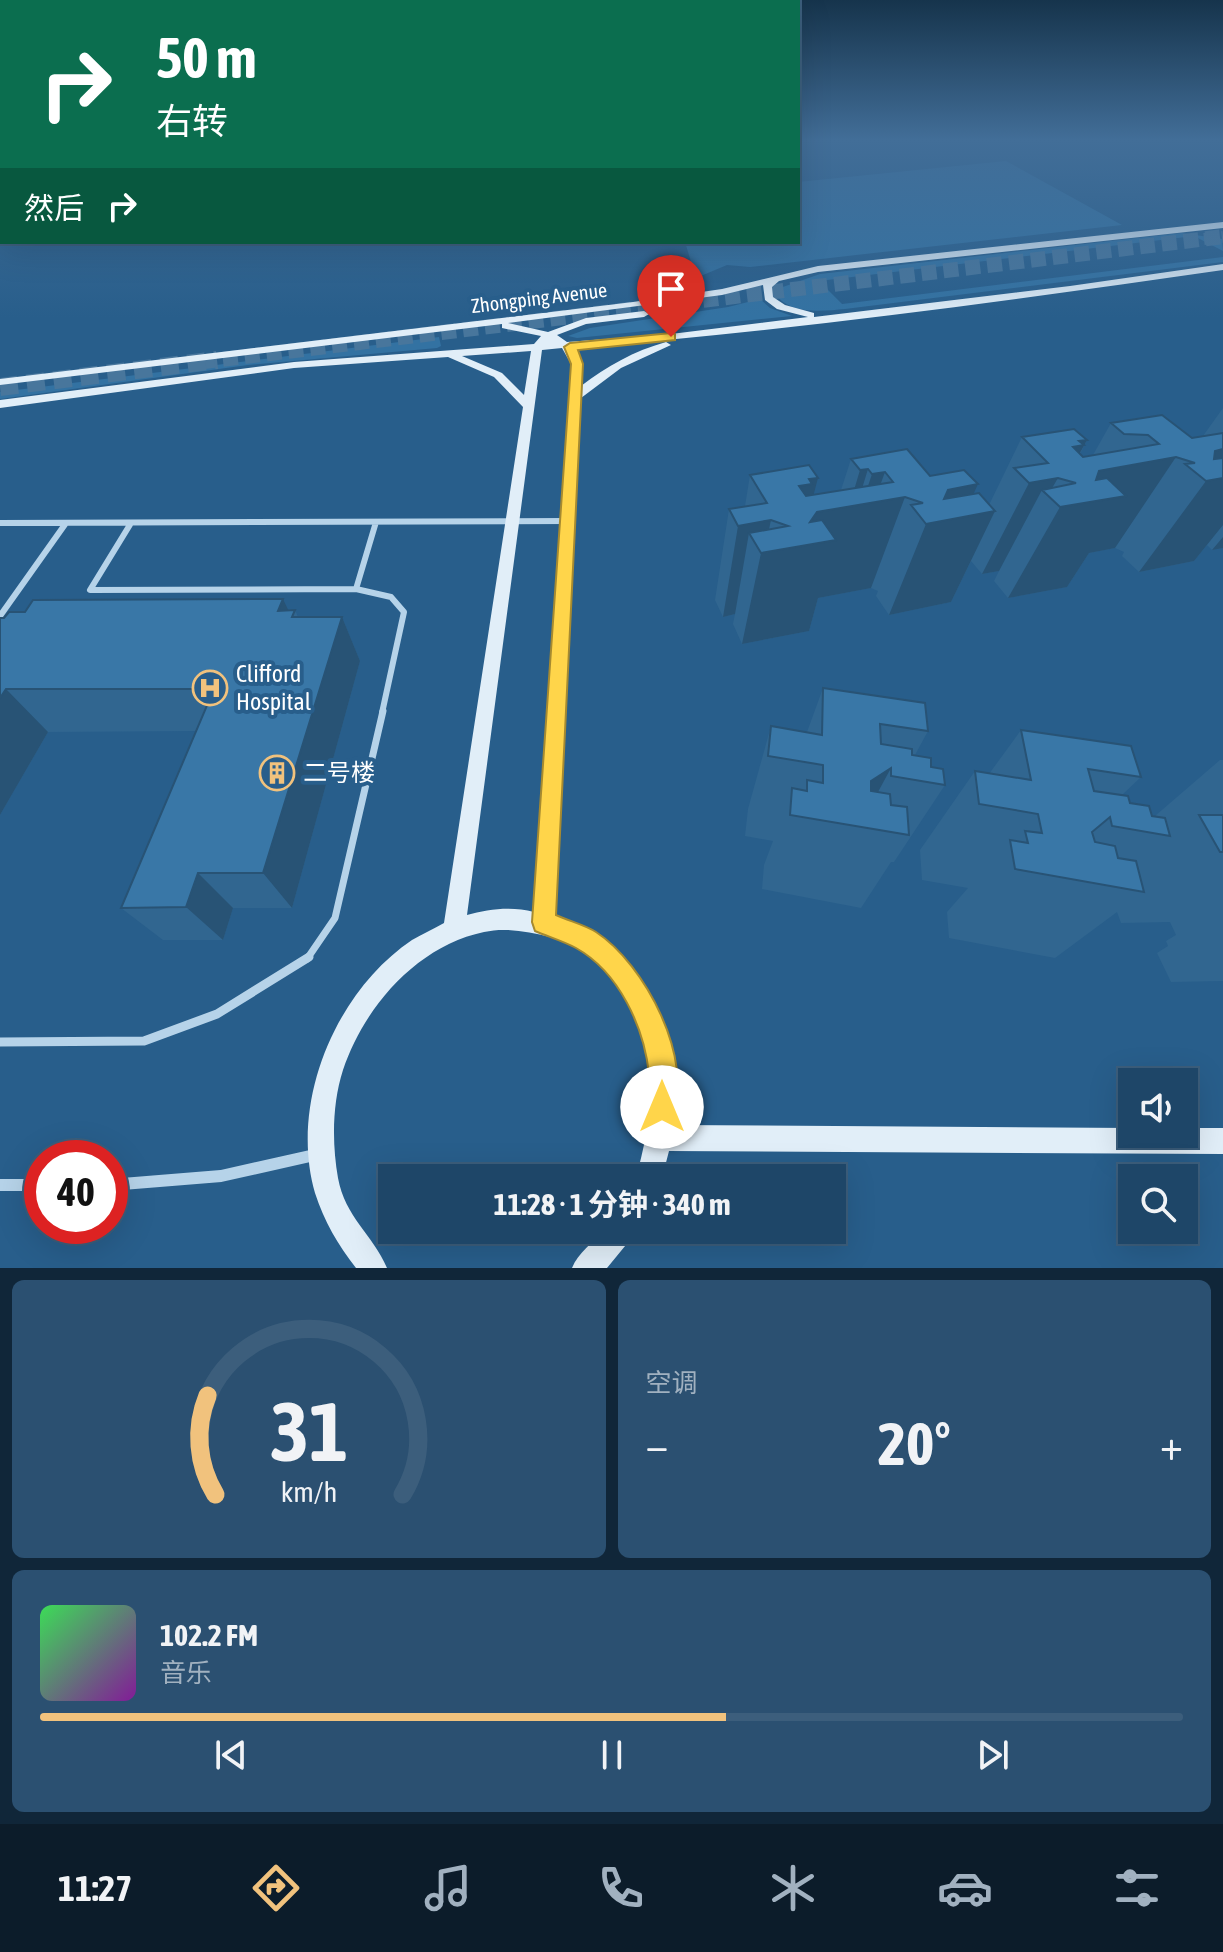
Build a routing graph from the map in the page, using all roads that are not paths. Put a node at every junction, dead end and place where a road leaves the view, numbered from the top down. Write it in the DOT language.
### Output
graph roads {
  1 [pos="1223,225"];
  2 [pos="1180,229"];
  3 [pos="1222,236"];
  4 [pos="1223,267"];
  5 [pos="779,277"];
  6 [pos="722,292"];
  7 [pos="824,317"];
  8 [pos="447,327"];
  9 [pos="750,327"];
  10 [pos="542,341"];
  11 [pos="570,347"];
  12 [pos="439,353"];
  13 [pos="0,382"];
  14 [pos="575,397"];
  15 [pos="0,404"];
  16 [pos="528,406"];
  17 [pos="568,521"];
  18 [pos="376,522"];
  19 [pos="512,522"];
  20 [pos="0,523"];
  21 [pos="66,523"];
  22 [pos="131,523"];
  23 [pos="356,589"];
  24 [pos="0,616"];
  25 [pos="544,922"];
  26 [pos="454,929"];
  27 [pos="0,1042"];
  28 [pos="660,1138"];
  29 [pos="1223,1141"];
  30 [pos="323,1153"];
  31 [pos="653,1164"];
  32 [pos="128,1184"];
  33 [pos="0,1185"];
  34 [pos="24,1185"];
  35 [pos="610,1244"];
  36 [pos="373,1268"];
  37 [pos="586,1268"];
  1 -- 2 [label="main road, Zhongping Avenue"];
  2 -- 3 [label="main road"];
  2 -- 5 [label="main road, Zhongping Avenue"];
  4 -- 7 [label="main road, Zhongping Avenue"];
  5 -- 6 [label="main road, Zhongping Avenue"];
  5 -- 7 [label="main road"];
  6 -- 8 [label="main road, Zhongping Avenue"];
  6 -- 10 [label="main road"];
  7 -- 9 [label="main road, Zhongping Avenue"];
  8 -- 10 [label="main road"];
  8 -- 12 [label="main road"];
  8 -- 13 [label="main road, Zhongping Avenue"];
  9 -- 11 [label="main road, Zhongping Avenue"];
  9 -- 14 [label="main road"];
  10 -- 11 [label="main road, Zhongping Avenue"];
  10 -- 12 [label="main road, Zhongping Avenue"];
  10 -- 16 [label="main road"];
  11 -- 14 [label="main road"];
  12 -- 15 [label="main road, Zhongping Avenue"];
  12 -- 16 [label="main road"];
  14 -- 17 [label="main road"];
  16 -- 19 [label="main road"];
  17 -- 19 [label="lane"];
  17 -- 25 [label="main road"];
  18 -- 19 [label="lane"];
  18 -- 22 [label="lane"];
  18 -- 23 [label="lane"];
  19 -- 26 [label="main road"];
  20 -- 21 [label="lane"];
  21 -- 22 [label="lane"];
  21 -- 24 [label="lane"];
  22 -- 23 [label="lane"];
  23 -- 27 [label="lane"];
  25 -- 26 [label="main road"];
  25 -- 28 [label="main road"];
  26 -- 30 [label="main road"];
  28 -- 29 [label="main road"];
  28 -- 31 [label="main road"];
  30 -- 32 [label="street"];
  30 -- 36 [label="main road"];
  33 -- 34 [label="street"];
  35 -- 37 [label="main road"];
}
